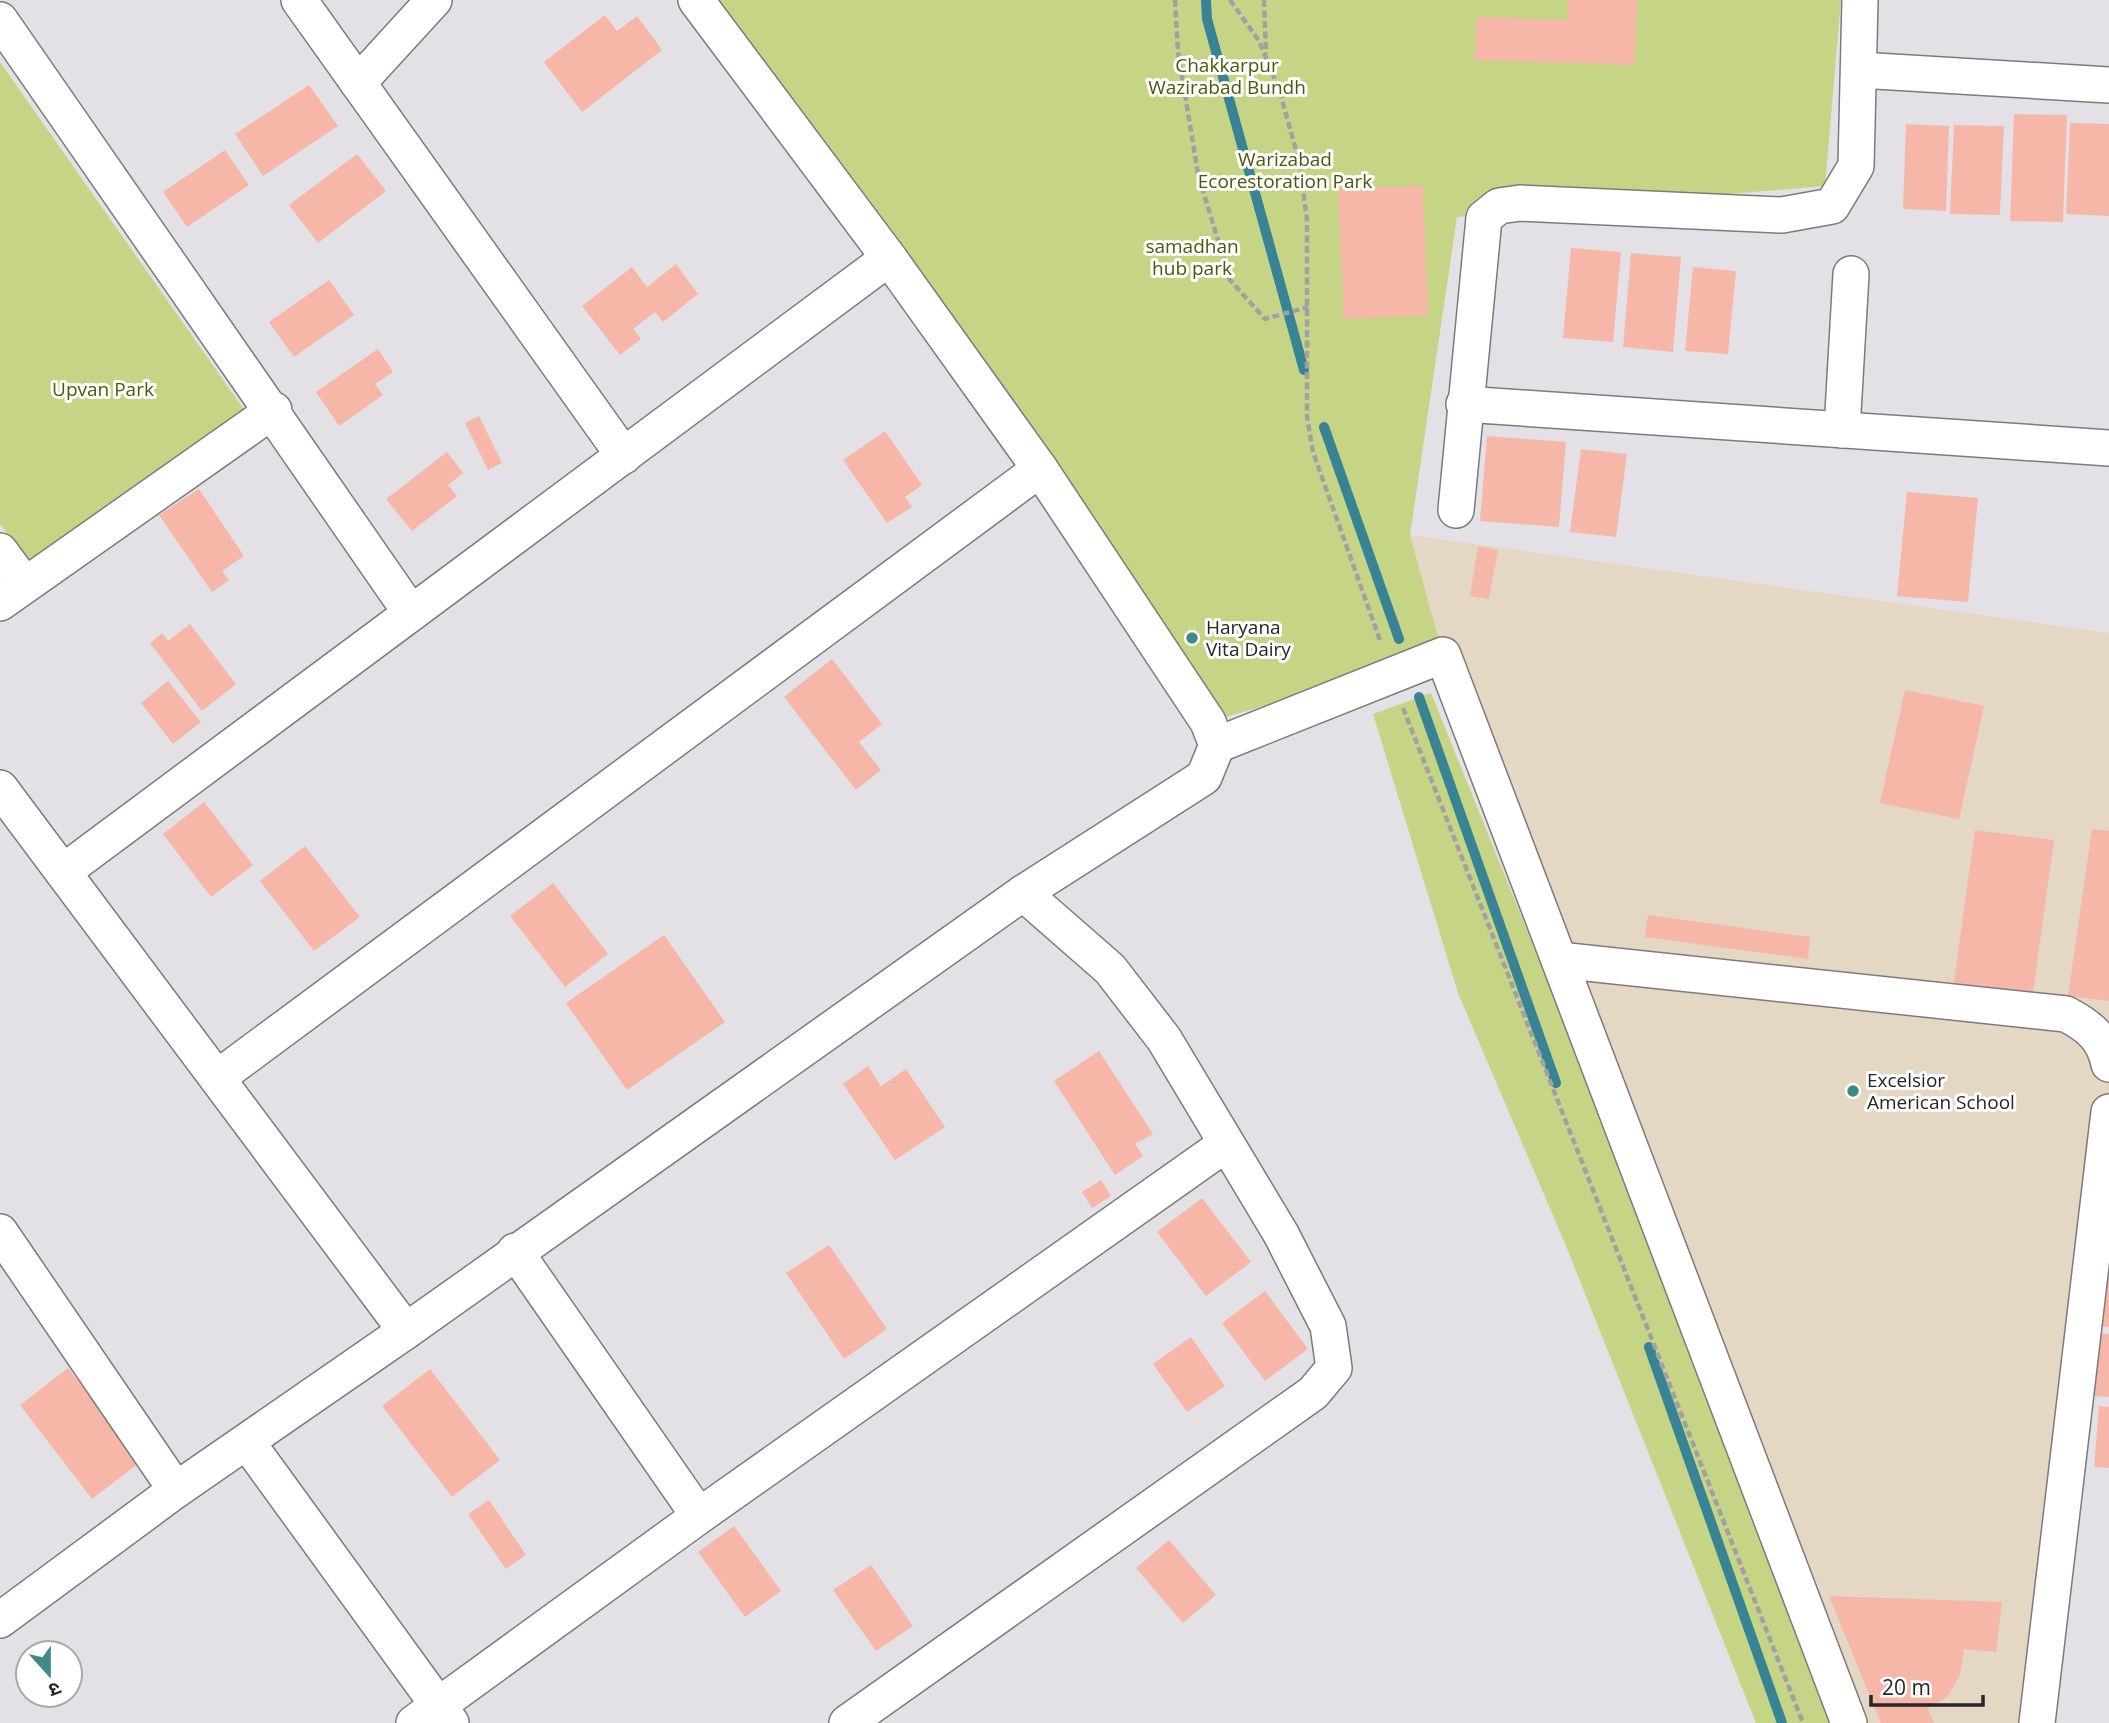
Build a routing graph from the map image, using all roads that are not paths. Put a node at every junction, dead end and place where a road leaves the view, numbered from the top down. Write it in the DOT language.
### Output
graph roads {
  1 [pos="11,0"];
  2 [pos="299,0"];
  3 [pos="434,0"];
  4 [pos="696,0"];
  5 [pos="1860,0"];
  6 [pos="0,8"];
  7 [pos="0,20"];
  8 [pos="1860,71"];
  9 [pos="358,83"];
  10 [pos="2109,85"];
  11 [pos="889,258"];
  12 [pos="1851,274"];
  13 [pos="1464,404"];
  14 [pos="274,410"];
  15 [pos="1842,430"];
  16 [pos="2109,449"];
  17 [pos="624,456"];
  18 [pos="1040,469"];
  19 [pos="1456,510"];
  20 [pos="0,551"];
  21 [pos="12,594"];
  22 [pos="411,613"];
  23 [pos="1217,745"];
  24 [pos="0,788"];
  25 [pos="63,872"];
  26 [pos="1023,892"];
  27 [pos="1559,960"];
  28 [pos="2109,1064"];
  29 [pos="217,1078"];
  30 [pos="2109,1112"];
  31 [pos="1226,1144"];
  32 [pos="0,1232"];
  33 [pos="515,1251"];
  34 [pos="406,1331"];
  35 [pos="247,1442"];
  36 [pos="176,1490"];
  37 [pos="699,1517"];
  38 [pos="0,1620"];
  39 [pos="435,1717"];
  40 [pos="847,1723"];
  41 [pos="1849,1723"];
  42 [pos="2037,1723"];
  1 -- 6 [label="street"];
  2 -- 9 [label="street"];
  3 -- 9 [label="street"];
  4 -- 11 [label="street"];
  5 -- 8 [label="street"];
  7 -- 14 [label="street"];
  8 -- 10 [label="street"];
  8 -- 13 [label="street"];
  9 -- 17 [label="street"];
  11 -- 17 [label="street"];
  11 -- 18 [label="street"];
  12 -- 15 [label="street"];
  13 -- 15 [label="street"];
  13 -- 19 [label="street"];
  14 -- 21 [label="street"];
  14 -- 22 [label="street"];
  15 -- 16 [label="street"];
  17 -- 22 [label="street"];
  18 -- 23 [label="street"];
  18 -- 29 [label="street"];
  20 -- 21 [label="street"];
  22 -- 25 [label="street"];
  23 -- 26 [label="street"];
  23 -- 27 [label="street"];
  24 -- 25 [label="street"];
  25 -- 29 [label="street"];
  26 -- 31 [label="street"];
  26 -- 33 [label="street"];
  27 -- 28 [label="street"];
  27 -- 41 [label="street"];
  29 -- 34 [label="street"];
  30 -- 42 [label="street"];
  31 -- 37 [label="street"];
  31 -- 40 [label="street"];
  32 -- 36 [label="street"];
  33 -- 34 [label="street"];
  33 -- 37 [label="street"];
  34 -- 35 [label="street"];
  35 -- 36 [label="street"];
  35 -- 39 [label="street"];
  36 -- 38 [label="street"];
  37 -- 39 [label="street"];
}
